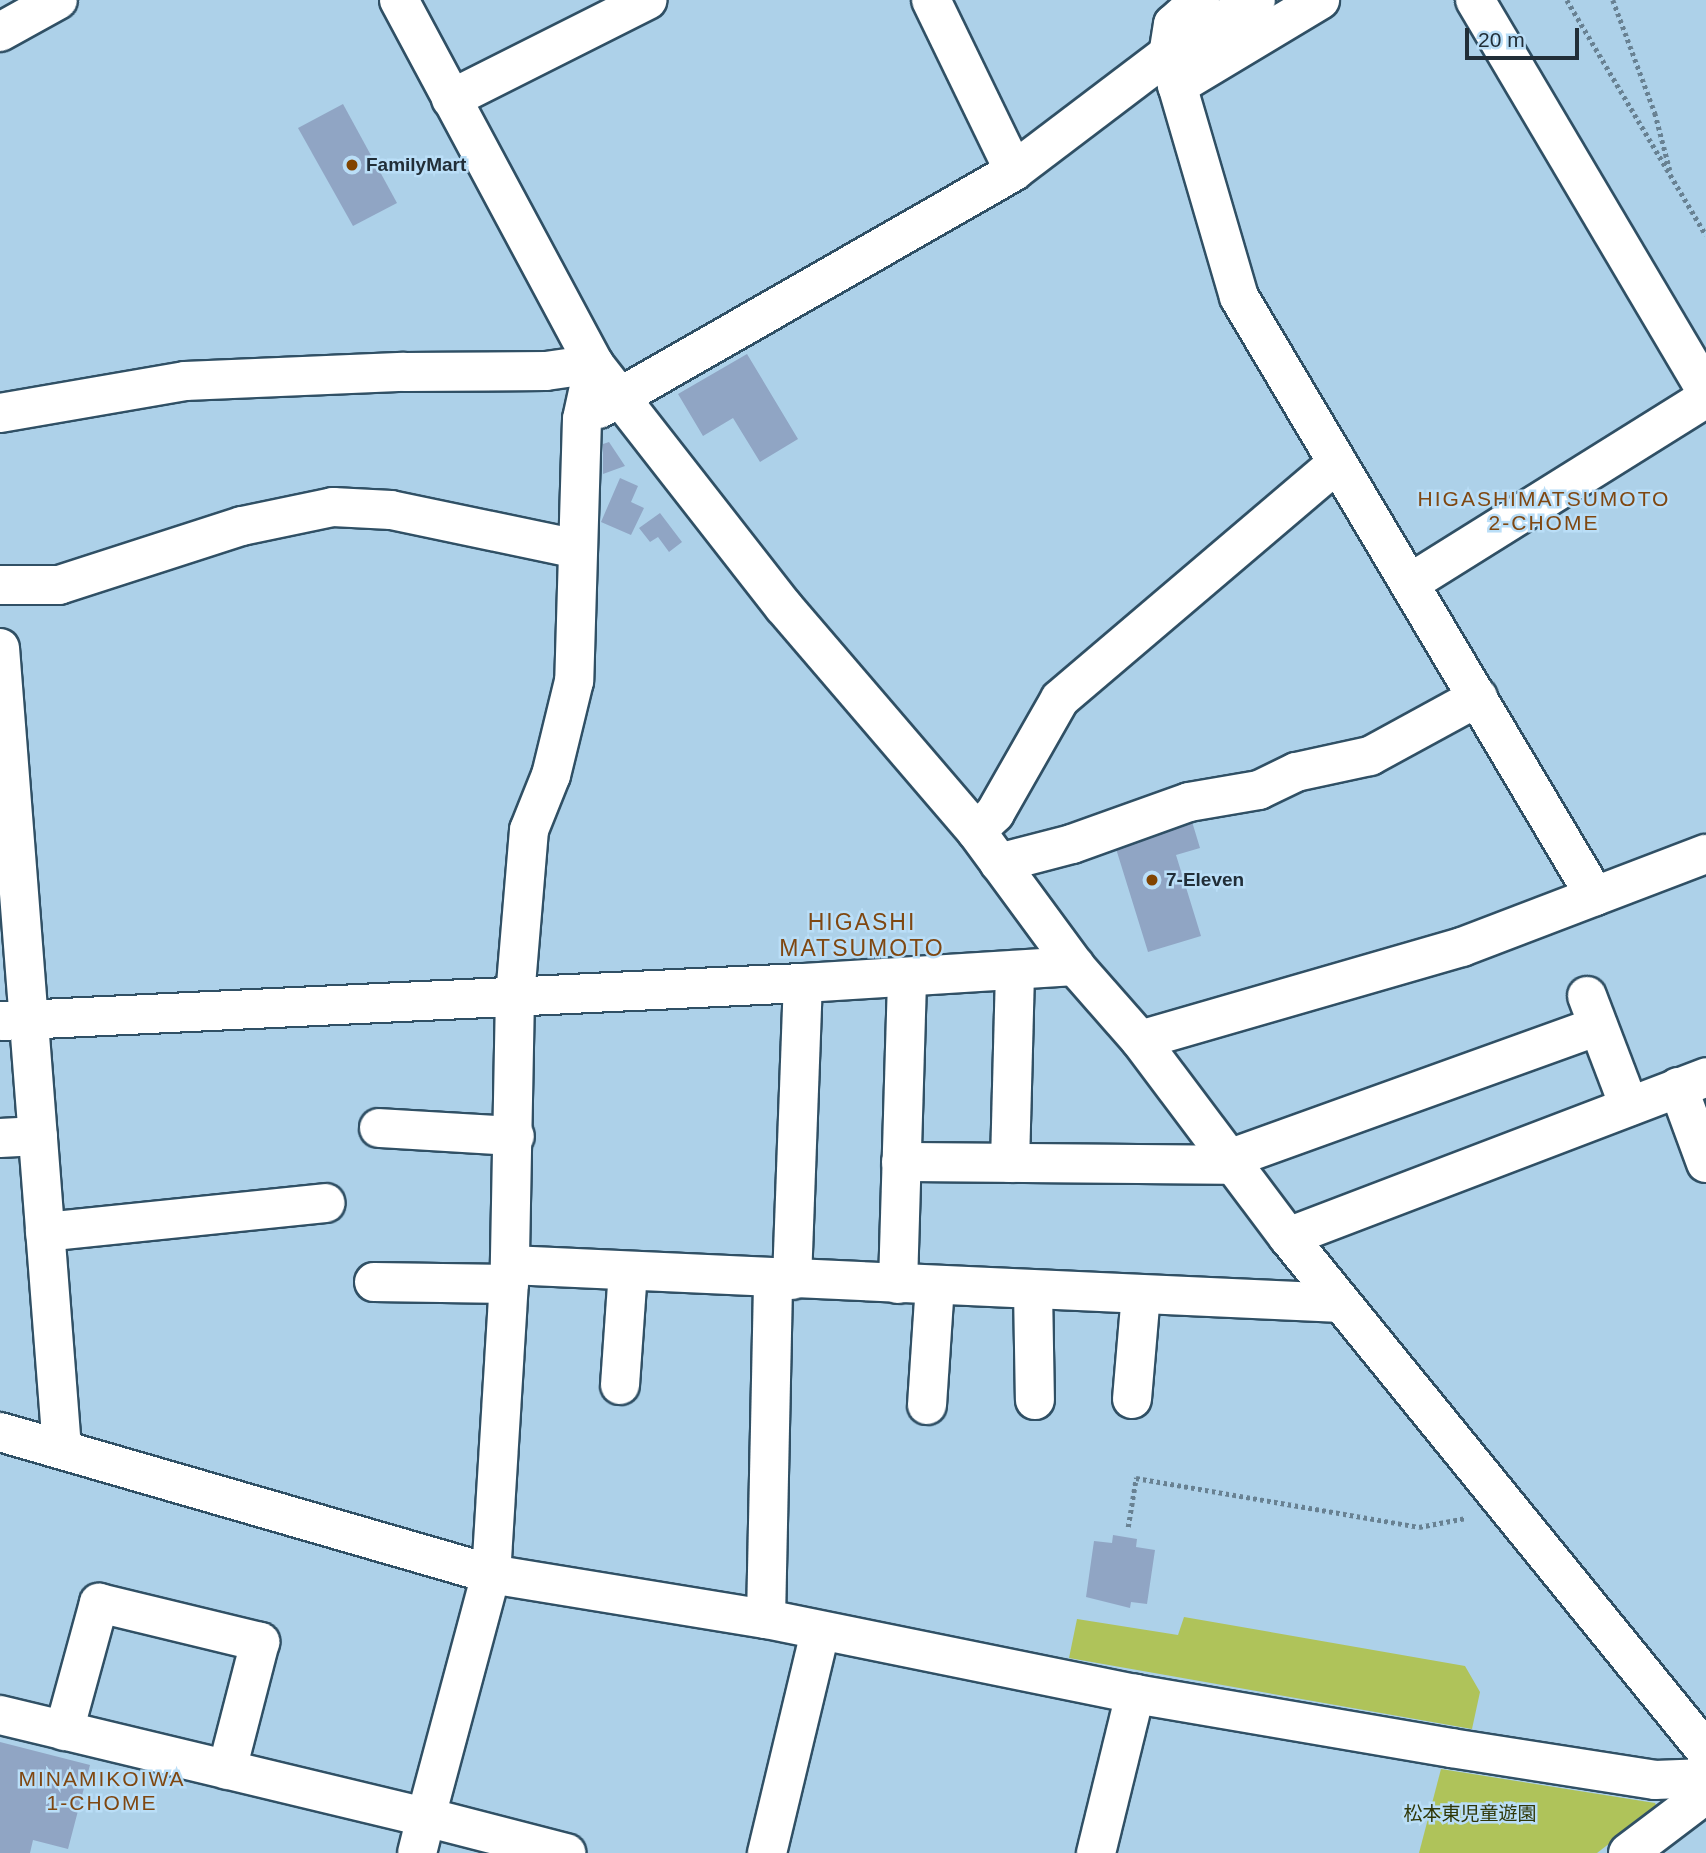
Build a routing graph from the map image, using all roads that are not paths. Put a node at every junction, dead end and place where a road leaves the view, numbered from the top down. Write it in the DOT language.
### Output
graph roads {
  1 [pos="58,0"];
  2 [pos="398,0"];
  3 [pos="648,0"];
  4 [pos="931,0"];
  5 [pos="1200,0"];
  6 [pos="1256,0"];
  7 [pos="1320,0"];
  8 [pos="1475,0"];
  9 [pos="0,32"];
  10 [pos="1172,70"];
  11 [pos="451,99"];
  12 [pos="1014,171"];
  13 [pos="594,364"];
  14 [pos="1706,391"];
  15 [pos="621,397"];
  16 [pos="1706,398"];
  17 [pos="0,413"];
  18 [pos="582,419"];
  19 [pos="1337,463"];
  20 [pos="578,549"];
  21 [pos="1410,583"];
  22 [pos="0,585"];
  23 [pos="0,648"];
  24 [pos="1478,697"];
  25 [pos="976,831"];
  26 [pos="1706,854"];
  27 [pos="999,863"];
  28 [pos="1595,896"];
  29 [pos="1074,966"];
  30 [pos="1015,970"];
  31 [pos="907,977"];
  32 [pos="803,983"];
  33 [pos="515,995"];
  34 [pos="15,1020"];
  35 [pos="1140,1040"];
  36 [pos="1692,1082"];
  37 [pos="1629,1106"];
  38 [pos="379,1128"];
  39 [pos="38,1136"];
  40 [pos="515,1136"];
  41 [pos="0,1138"];
  42 [pos="901,1162"];
  43 [pos="1231,1162"];
  44 [pos="1010,1163"];
  45 [pos="1706,1163"];
  46 [pos="326,1203"];
  47 [pos="46,1232"];
  48 [pos="1288,1237"];
  49 [pos="628,1271"];
  50 [pos="510,1274"];
  51 [pos="782,1279"];
  52 [pos="374,1282"];
  53 [pos="916,1285"];
  54 [pos="1032,1290"];
  55 [pos="1141,1294"];
  56 [pos="1341,1303"];
  57 [pos="620,1384"];
  58 [pos="1132,1399"];
  59 [pos="1035,1400"];
  60 [pos="927,1405"];
  61 [pos="0,1432"];
  62 [pos="62,1449"];
  63 [pos="491,1574"];
  64 [pos="766,1619"];
  65 [pos="820,1632"];
  66 [pos="1135,1694"];
  67 [pos="0,1715"];
  68 [pos="64,1731"];
  69 [pos="1706,1751"];
  70 [pos="227,1770"];
  71 [pos="1706,1778"];
  72 [pos="1706,1794"];
  73 [pos="421,1835"];
  74 [pos="566,1853"];
  75 [pos="767,1853"];
  76 [pos="1096,1853"];
  77 [pos="1628,1853"];
  1 -- 9 [label="street"];
  2 -- 11 [label="street"];
  3 -- 11 [label="street"];
  4 -- 12 [label="street"];
  5 -- 10 [label="street"];
  6 -- 10 [label="street"];
  7 -- 10 [label="street"];
  8 -- 14 [label="street"];
  10 -- 12 [label="street"];
  10 -- 19 [label="street"];
  11 -- 13 [label="street"];
  12 -- 15 [label="street"];
  13 -- 15 [label="street"];
  13 -- 17 [label="street"];
  13 -- 18 [label="street"];
  15 -- 18 [label="street"];
  15 -- 25 [label="street"];
  16 -- 21 [label="street"];
  18 -- 20 [label="street"];
  19 -- 21 [label="street"];
  19 -- 25 [label="street"];
  20 -- 22 [label="street"];
  20 -- 33 [label="street"];
  21 -- 24 [label="street"];
  23 -- 34 [label="street"];
  24 -- 27 [label="street"];
  24 -- 28 [label="street"];
  25 -- 27 [label="street"];
  26 -- 28 [label="street"];
  27 -- 29 [label="street"];
  28 -- 35 [label="street"];
  29 -- 30 [label="street"];
  29 -- 35 [label="street"];
  30 -- 31 [label="street"];
  30 -- 44 [label="street"];
  31 -- 32 [label="street"];
  31 -- 42 [label="street"];
  32 -- 33 [label="street"];
  32 -- 51 [label="street"];
  33 -- 34 [label="street"];
  33 -- 40 [label="street"];
  34 -- 39 [label="street"];
  35 -- 43 [label="street"];
  36 -- 37 [label="street"];
  36 -- 45 [label="street"];
  37 -- 43 [label="street"];
  37 -- 48 [label="street"];
  38 -- 40 [label="street"];
  39 -- 41 [label="street"];
  39 -- 47 [label="street"];
  40 -- 50 [label="street"];
  42 -- 44 [label="street"];
  42 -- 53 [label="street"];
  43 -- 44 [label="street"];
  43 -- 48 [label="street"];
  46 -- 47 [label="street"];
  47 -- 62 [label="street"];
  48 -- 56 [label="street"];
  49 -- 50 [label="street"];
  49 -- 51 [label="street"];
  49 -- 57 [label="street"];
  50 -- 52 [label="street"];
  50 -- 63 [label="street"];
  51 -- 53 [label="street"];
  51 -- 64 [label="street"];
  53 -- 54 [label="street"];
  53 -- 60 [label="street"];
  54 -- 55 [label="street"];
  54 -- 59 [label="street"];
  55 -- 56 [label="street"];
  55 -- 58 [label="street"];
  56 -- 69 [label="street"];
  61 -- 62 [label="street"];
  62 -- 63 [label="street"];
  63 -- 64 [label="street"];
  63 -- 73 [label="street"];
  64 -- 65 [label="street"];
  65 -- 66 [label="street"];
  65 -- 75 [label="street"];
  66 -- 71 [label="street"];
  66 -- 76 [label="street"];
  67 -- 68 [label="street"];
  68 -- 70 [label="street"];
  68 -- 70 [label="street"];
  70 -- 73 [label="street"];
  72 -- 77 [label="street"];
  73 -- 74 [label="street"];
}
